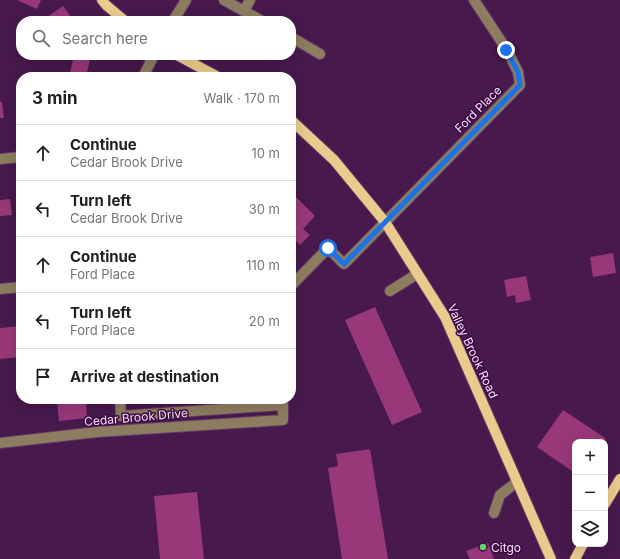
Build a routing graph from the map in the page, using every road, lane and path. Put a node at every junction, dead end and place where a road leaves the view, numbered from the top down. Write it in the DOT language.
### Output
graph roads {
  1 [pos="102,0"];
  2 [pos="186,0"];
  3 [pos="224,0"];
  4 [pos="250,0"];
  5 [pos="474,0"];
  6 [pos="244,11"];
  7 [pos="119,16"];
  8 [pos="176,16"];
  9 [pos="253,16"];
  10 [pos="296,41"];
  11 [pos="320,54"];
  12 [pos="151,60"];
  13 [pos="186,60"];
  14 [pos="145,72"];
  15 [pos="208,72"];
  16 [pos="296,125"];
  17 [pos="16,157"];
  18 [pos="0,159"];
  19 [pos="385,222"];
  20 [pos="417,274"];
  21 [pos="296,281"];
  22 [pos="16,287"];
  23 [pos="0,289"];
  24 [pos="390,291"];
  25 [pos="120,404"];
  26 [pos="259,404"];
  27 [pos="282,404"];
  28 [pos="121,416"];
  29 [pos="121,430"];
  30 [pos="0,444"];
  31 [pos="620,479"];
  32 [pos="517,482"];
  33 [pos="608,499"];
  34 [pos="494,514"];
  35 [pos="582,547"];
  36 [pos="551,559"];
  37 [pos="575,559"];
  1 -- 7 [label="main road"];
  2 -- 8 [label="street"];
  3 -- 6 [label="street"];
  4 -- 6 [label="street"];
  5 -- 19 [label="street, Ford Place"];
  6 -- 9 [label="street"];
  10 -- 11 [label="street"];
  12 -- 14 [label="street"];
  13 -- 15 [label="main road"];
  16 -- 19 [label="main road, Valley Brook Road"];
  17 -- 18 [label="street"];
  19 -- 20 [label="main road, Valley Brook Road"];
  19 -- 21 [label="street"];
  20 -- 24 [label="street"];
  20 -- 32 [label="main road, Valley Brook Road"];
  22 -- 23 [label="street"];
  25 -- 28 [label="street, Cedar Brook Drive"];
  26 -- 28 [label="street, Cedar Brook Drive"];
  27 -- 29 [label="street, Cedar Brook Drive"];
  28 -- 29 [label="street"];
  29 -- 30 [label="street, Cedar Brook Drive"];
  31 -- 33 [label="main road"];
  32 -- 34 [label="street"];
  32 -- 36 [label="main road, Valley Brook Road"];
  35 -- 37 [label="main road"];
}
